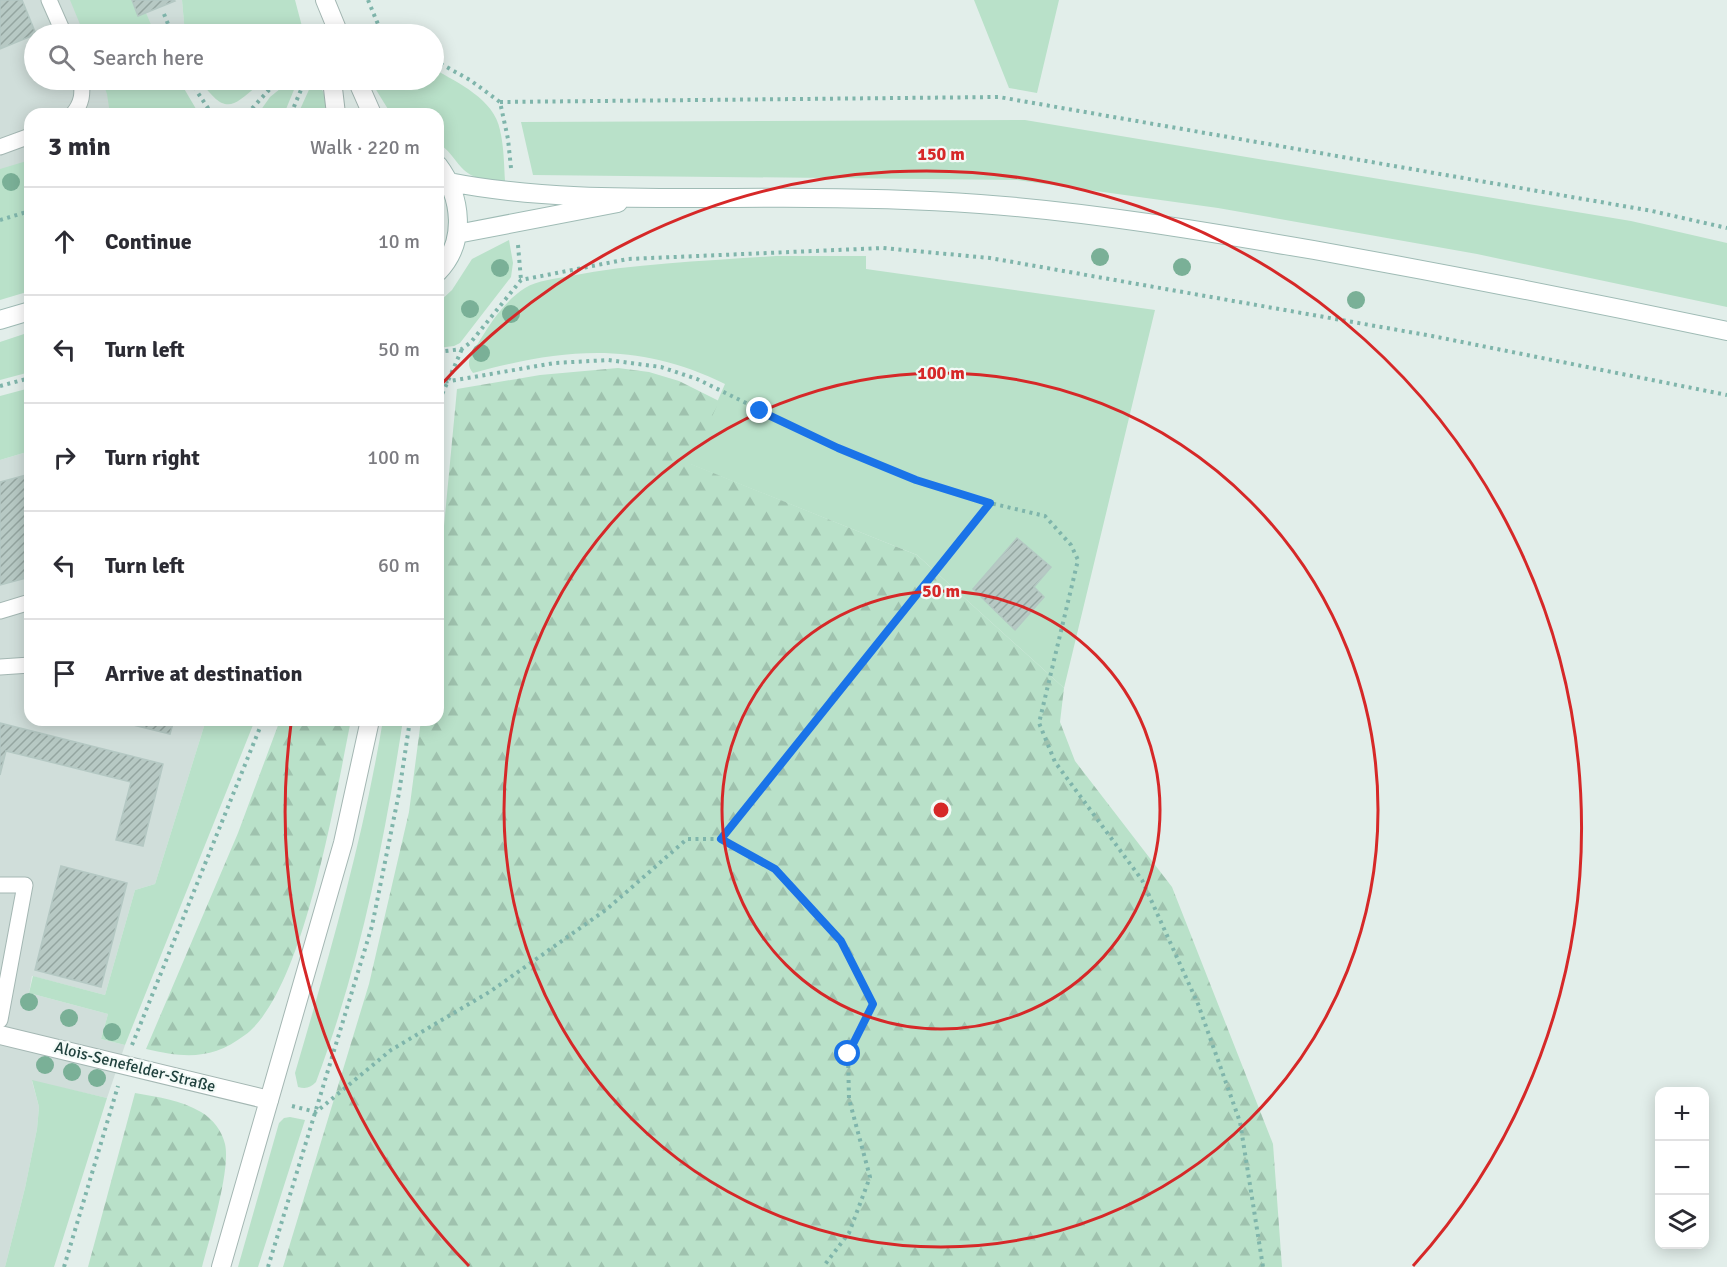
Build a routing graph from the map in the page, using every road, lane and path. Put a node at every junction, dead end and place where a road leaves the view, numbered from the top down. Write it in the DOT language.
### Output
graph roads {
  1 [pos="49,0"];
  2 [pos="320,0"];
  3 [pos="325,0"];
  4 [pos="368,0"];
  5 [pos="164,14"];
  6 [pos="60,24"];
  7 [pos="168,24"];
  8 [pos="324,24"];
  9 [pos="335,24"];
  10 [pos="378,24"];
  11 [pos="444,66"];
  12 [pos="82,90"];
  13 [pos="197,90"];
  14 [pos="269,90"];
  15 [pos="301,90"];
  16 [pos="333,90"];
  17 [pos="361,90"];
  18 [pos="500,102"];
  19 [pos="78,108"];
  20 [pos="208,108"];
  21 [pos="252,108"];
  22 [pos="293,108"];
  23 [pos="335,108"];
  24 [pos="369,108"];
  25 [pos="24,138"];
  26 [pos="0,147"];
  27 [pos="444,174"];
  28 [pos="449,182"];
  29 [pos="513,191"];
  30 [pos="640,198"];
  31 [pos="24,213"];
  32 [pos="0,220"];
  33 [pos="515,222"];
  34 [pos="1727,228"];
  35 [pos="457,234"];
  36 [pos="444,264"];
  37 [pos="521,280"];
  38 [pos="24,313"];
  39 [pos="0,320"];
  40 [pos="1727,331"];
  41 [pos="462,349"];
  42 [pos="444,351"];
  43 [pos="24,380"];
  44 [pos="444,382"];
  45 [pos="447,382"];
  46 [pos="0,386"];
  47 [pos="444,391"];
  48 [pos="1727,395"];
  49 [pos="990,503"];
  50 [pos="24,605"];
  51 [pos="0,611"];
  52 [pos="24,666"];
  53 [pos="0,667"];
  54 [pos="261,726"];
  55 [pos="369,726"];
  56 [pos="409,726"];
  57 [pos="721,839"];
  58 [pos="0,885"];
  59 [pos="0,1020"];
  60 [pos="0,1035"];
  61 [pos="124,1064"];
  62 [pos="269,1100"];
  63 [pos="316,1112"];
  64 [pos="64,1267"];
  65 [pos="221,1267"];
  66 [pos="268,1267"];
  67 [pos="823,1267"];
  68 [pos="1263,1267"];
  1 -- 6 [label="lane"];
  2 -- 8 [label="main road"];
  3 -- 9 [label="main road"];
  4 -- 10 [label="path"];
  5 -- 7 [label="path"];
  11 -- 18 [label="path"];
  12 -- 19 [label="lane"];
  13 -- 20 [label="path"];
  14 -- 21 [label="path"];
  15 -- 22 [label="path"];
  16 -- 23 [label="main road"];
  17 -- 24 [label="main road"];
  18 -- 29 [label="path"];
  18 -- 34 [label="path"];
  25 -- 26 [label="lane"];
  27 -- 28 [label="main road"];
  28 -- 29 [label="main road"];
  28 -- 35 [label="main road"];
  29 -- 30 [label="main road"];
  30 -- 33 [label="main road"];
  30 -- 40 [label="main road"];
  31 -- 32 [label="path"];
  33 -- 35 [label="main road"];
  33 -- 37 [label="path"];
  35 -- 36 [label="main road"];
  37 -- 41 [label="path"];
  37 -- 48 [label="path"];
  38 -- 39 [label="main road"];
  41 -- 42 [label="path"];
  41 -- 45 [label="path"];
  43 -- 46 [label="path"];
  44 -- 45 [label="path"];
  45 -- 47 [label="path"];
  45 -- 49 [label="path"];
  49 -- 57 [label="path"];
  49 -- 68 [label="path"];
  50 -- 51 [label="lane"];
  52 -- 53 [label="lane"];
  54 -- 61 [label="path"];
  55 -- 62 [label="main road"];
  56 -- 63 [label="path"];
  57 -- 63 [label="path"];
  57 -- 67 [label="path"];
  58 -- 59 [label="lane"];
  60 -- 61 [label="main road, Alois-Senefelder-Straße"];
  61 -- 62 [label="main road, Alois-Senefelder-Straße"];
  61 -- 64 [label="path"];
  62 -- 65 [label="main road"];
  63 -- 66 [label="path"];
}
